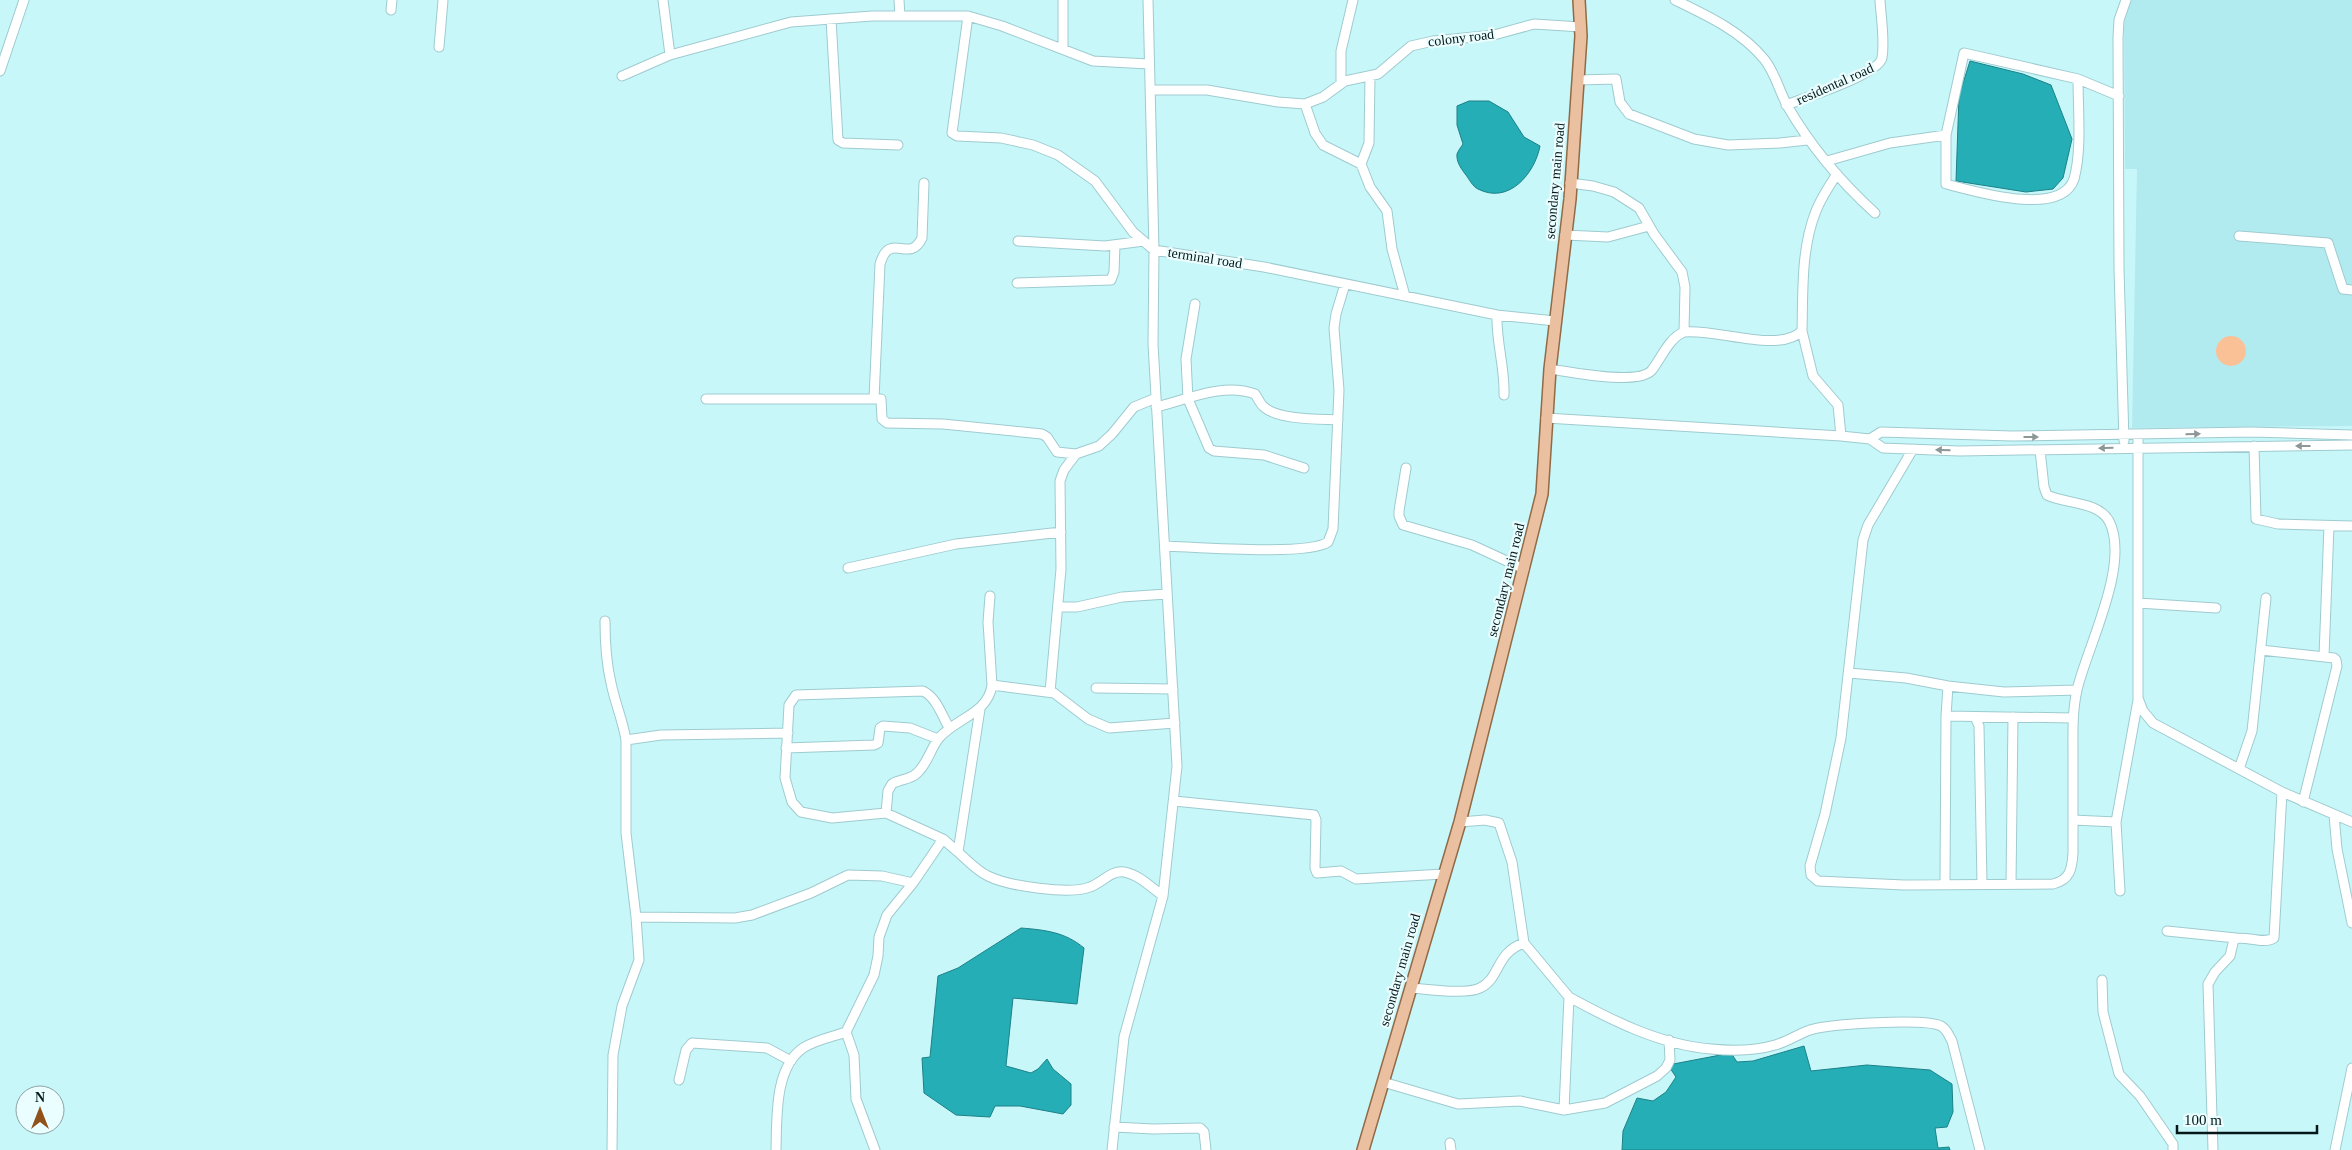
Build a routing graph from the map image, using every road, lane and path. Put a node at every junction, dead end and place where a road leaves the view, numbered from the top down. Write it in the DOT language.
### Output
graph roads {
  1 [pos="24,0"];
  2 [pos="442,0"];
  3 [pos="663,0"];
  4 [pos="899,0"];
  5 [pos="1063,0"];
  6 [pos="1148,0"];
  7 [pos="1353,0"];
  8 [pos="1580,0"];
  9 [pos="1674,0"];
  10 [pos="1880,0"];
  11 [pos="2126,0"];
  12 [pos="900,16"];
  13 [pos="968,16"];
  14 [pos="831,19"];
  15 [pos="1581,27"];
  16 [pos="439,46"];
  17 [pos="1063,49"];
  18 [pos="670,55"];
  19 [pos="1149,64"];
  20 [pos="0,71"];
  21 [pos="622,76"];
  22 [pos="1370,76"];
  23 [pos="2078,79"];
  24 [pos="1578,80"];
  25 [pos="1342,83"];
  26 [pos="1150,90"];
  27 [pos="2119,96"];
  28 [pos="1305,104"];
  29 [pos="1786,105"];
  30 [pos="1946,135"];
  31 [pos="1807,140"];
  32 [pos="898,145"];
  33 [pos="1827,161"];
  34 [pos="1361,164"];
  35 [pos="1837,174"];
  36 [pos="924,183"];
  37 [pos="1570,183"];
  38 [pos="1875,213"];
  39 [pos="1649,226"];
  40 [pos="1565,235"];
  41 [pos="2239,236"];
  42 [pos="1018,241"];
  43 [pos="1144,241"];
  44 [pos="1115,245"];
  45 [pos="1154,250"];
  46 [pos="1017,283"];
  47 [pos="1345,284"];
  48 [pos="2352,290"];
  49 [pos="1405,296"];
  50 [pos="1195,304"];
  51 [pos="1497,315"];
  52 [pos="1555,321"];
  53 [pos="1802,331"];
  54 [pos="1684,332"];
  55 [pos="1550,369"];
  56 [pos="1504,395"];
  57 [pos="706,399"];
  58 [pos="874,399"];
  59 [pos="1188,399"];
  60 [pos="1156,403"];
  61 [pos="1546,418"];
  62 [pos="1338,420"];
  63 [pos="2124,435"];
  64 [pos="2138,435"];
  65 [pos="2352,435"];
  66 [pos="1841,436"];
  67 [pos="2012,436"];
  68 [pos="1870,439"];
  69 [pos="2352,445"];
  70 [pos="2254,446"];
  71 [pos="2124,448"];
  72 [pos="2137,448"];
  73 [pos="1913,449"];
  74 [pos="2012,450"];
  75 [pos="2040,450"];
  76 [pos="1076,454"];
  77 [pos="1304,468"];
  78 [pos="1406,468"];
  79 [pos="2329,526"];
  80 [pos="2352,526"];
  81 [pos="1061,532"];
  82 [pos="1166,546"];
  83 [pos="848,568"];
  84 [pos="1524,569"];
  85 [pos="1167,594"];
  86 [pos="990,596"];
  87 [pos="2266,598"];
  88 [pos="2138,603"];
  89 [pos="1058,607"];
  90 [pos="2216,608"];
  91 [pos="605,621"];
  92 [pos="2261,650"];
  93 [pos="2324,656"];
  94 [pos="1849,673"];
  95 [pos="992,685"];
  96 [pos="1948,686"];
  97 [pos="1096,688"];
  98 [pos="1173,689"];
  99 [pos="2077,690"];
  100 [pos="1050,692"];
  101 [pos="2138,698"];
  102 [pos="980,709"];
  103 [pos="1946,716"];
  104 [pos="1974,717"];
  105 [pos="2012,718"];
  106 [pos="2073,718"];
  107 [pos="1175,723"];
  108 [pos="949,728"];
  109 [pos="788,733"];
  110 [pos="938,739"];
  111 [pos="626,740"];
  112 [pos="786,748"];
  113 [pos="2238,768"];
  114 [pos="2282,792"];
  115 [pos="1174,801"];
  116 [pos="2303,802"];
  117 [pos="886,813"];
  118 [pos="2334,815"];
  119 [pos="2073,820"];
  120 [pos="2352,820"];
  121 [pos="1460,822"];
  122 [pos="2116,822"];
  123 [pos="943,839"];
  124 [pos="958,852"];
  125 [pos="1444,874"];
  126 [pos="913,883"];
  127 [pos="1945,883"];
  128 [pos="1982,883"];
  129 [pos="2011,884"];
  130 [pos="2120,891"];
  131 [pos="1163,896"];
  132 [pos="636,917"];
  133 [pos="2352,923"];
  134 [pos="2167,931"];
  135 [pos="2236,938"];
  136 [pos="1524,942"];
  137 [pos="2102,980"];
  138 [pos="1411,988"];
  139 [pos="1570,998"];
  140 [pos="846,1032"];
  141 [pos="1669,1040"];
  142 [pos="791,1061"];
  143 [pos="2352,1068"];
  144 [pos="679,1080"];
  145 [pos="1382,1082"];
  146 [pos="1564,1110"];
  147 [pos="1114,1127"];
  148 [pos="2173,1147"];
  149 [pos="612,1150"];
  150 [pos="776,1150"];
  151 [pos="875,1150"];
  152 [pos="1112,1150"];
  153 [pos="1206,1150"];
  154 [pos="1363,1150"];
  155 [pos="1980,1150"];
  156 [pos="2182,1150"];
  157 [pos="2213,1150"];
  158 [pos="2335,1150"];
  1 -- 20 [label="street"];
  2 -- 16 [label="street"];
  3 -- 18 [label="street"];
  4 -- 12 [label="street"];
  5 -- 17 [label="street"];
  6 -- 19 [label="street"];
  7 -- 25 [label="street"];
  8 -- 15 [label="main road, secondary main road"];
  9 -- 29 [label="street"];
  10 -- 29 [label="street, residental road"];
  11 -- 27 [label="street"];
  12 -- 13 [label="street"];
  12 -- 14 [label="street"];
  13 -- 17 [label="street"];
  13 -- 43 [label="street, terminal road"];
  14 -- 18 [label="street"];
  14 -- 32 [label="street"];
  15 -- 22 [label="street, colony road"];
  15 -- 24 [label="main road, secondary main road"];
  17 -- 19 [label="street"];
  18 -- 21 [label="street"];
  19 -- 26 [label="street"];
  22 -- 25 [label="street, colony road"];
  22 -- 34 [label="street"];
  23 -- 27 [label="street"];
  23 -- 30 [label="street"];
  23 -- 30 [label="street"];
  24 -- 31 [label="street"];
  24 -- 37 [label="main road, secondary main road"];
  25 -- 28 [label="street, colony road"];
  26 -- 28 [label="street, colony road"];
  26 -- 45 [label="street"];
  27 -- 63 [label="street"];
  28 -- 34 [label="street"];
  29 -- 31 [label="street"];
  30 -- 33 [label="street"];
  31 -- 33 [label="street"];
  33 -- 35 [label="street"];
  34 -- 49 [label="street"];
  35 -- 38 [label="street"];
  35 -- 53 [label="street"];
  36 -- 58 [label="street"];
  37 -- 39 [label="street"];
  37 -- 40 [label="main road, secondary main road"];
  39 -- 40 [label="street"];
  39 -- 54 [label="street"];
  40 -- 52 [label="main road, secondary main road"];
  41 -- 48 [label="street"];
  42 -- 44 [label="street"];
  43 -- 44 [label="street"];
  43 -- 45 [label="street, terminal road"];
  44 -- 46 [label="street"];
  45 -- 47 [label="street, terminal road"];
  45 -- 60 [label="street"];
  47 -- 49 [label="street, terminal road"];
  47 -- 62 [label="street"];
  49 -- 51 [label="street, terminal road"];
  50 -- 59 [label="street"];
  51 -- 52 [label="street, terminal road"];
  51 -- 56 [label="street"];
  52 -- 55 [label="main road, secondary main road"];
  53 -- 54 [label="street"];
  53 -- 66 [label="street"];
  54 -- 55 [label="street"];
  55 -- 61 [label="main road, secondary main road"];
  57 -- 58 [label="street"];
  58 -- 76 [label="street"];
  59 -- 60 [label="street"];
  59 -- 62 [label="street"];
  59 -- 77 [label="street"];
  60 -- 76 [label="street"];
  60 -- 82 [label="street"];
  61 -- 66 [label="street"];
  61 -- 84 [label="main road, secondary main road"];
  62 -- 82 [label="street"];
  63 -- 64 [label="street"];
  67 -- 63 [label="street, one-way"];
  63 -- 71 [label="street"];
  64 -- 65 [label="street, one-way"];
  64 -- 72 [label="street"];
  66 -- 68 [label="street"];
  67 -- 68 [label="street"];
  67 -- 74 [label="street"];
  68 -- 73 [label="street"];
  69 -- 70 [label="street, one-way"];
  70 -- 72 [label="street"];
  70 -- 79 [label="street"];
  71 -- 72 [label="street"];
  71 -- 75 [label="street, one-way"];
  72 -- 88 [label="street"];
  74 -- 73 [label="street, one-way"];
  73 -- 94 [label="street"];
  74 -- 75 [label="street"];
  75 -- 99 [label="street"];
  76 -- 81 [label="street"];
  78 -- 84 [label="street"];
  79 -- 80 [label="street"];
  79 -- 93 [label="street"];
  81 -- 83 [label="street"];
  81 -- 89 [label="street"];
  82 -- 85 [label="street"];
  84 -- 121 [label="main road, secondary main road"];
  85 -- 89 [label="street"];
  85 -- 98 [label="street"];
  86 -- 95 [label="street"];
  87 -- 92 [label="street"];
  88 -- 90 [label="street"];
  88 -- 101 [label="street"];
  89 -- 100 [label="street"];
  91 -- 111 [label="street"];
  92 -- 93 [label="street"];
  92 -- 113 [label="street"];
  93 -- 116 [label="street"];
  94 -- 96 [label="street"];
  94 -- 127 [label="street"];
  95 -- 100 [label="street"];
  95 -- 102 [label="street"];
  96 -- 99 [label="street"];
  96 -- 103 [label="street"];
  97 -- 98 [label="street"];
  98 -- 107 [label="street"];
  99 -- 106 [label="street"];
  100 -- 107 [label="street"];
  101 -- 113 [label="street"];
  101 -- 122 [label="street"];
  102 -- 108 [label="street"];
  102 -- 124 [label="street"];
  103 -- 104 [label="street"];
  103 -- 127 [label="street"];
  104 -- 105 [label="street"];
  104 -- 128 [label="street"];
  105 -- 106 [label="street"];
  105 -- 129 [label="street"];
  106 -- 119 [label="street"];
  107 -- 115 [label="street"];
  108 -- 109 [label="street"];
  108 -- 110 [label="street"];
  109 -- 111 [label="street"];
  109 -- 112 [label="street"];
  110 -- 112 [label="street"];
  110 -- 117 [label="street"];
  111 -- 132 [label="street"];
  112 -- 117 [label="street"];
  113 -- 114 [label="street"];
  114 -- 116 [label="street"];
  114 -- 135 [label="street"];
  115 -- 125 [label="street"];
  115 -- 131 [label="street"];
  116 -- 118 [label="street"];
  117 -- 123 [label="street"];
  118 -- 120 [label="street"];
  118 -- 133 [label="street"];
  119 -- 122 [label="street"];
  119 -- 129 [label="street"];
  121 -- 125 [label="main road, secondary main road"];
  121 -- 136 [label="street"];
  122 -- 130 [label="street"];
  123 -- 124 [label="street"];
  123 -- 126 [label="street"];
  124 -- 131 [label="street"];
  125 -- 138 [label="main road, secondary main road"];
  126 -- 132 [label="street"];
  126 -- 140 [label="street"];
  127 -- 128 [label="street"];
  128 -- 129 [label="street"];
  131 -- 147 [label="street"];
  132 -- 149 [label="street"];
  134 -- 135 [label="street"];
  135 -- 157 [label="street"];
  136 -- 138 [label="street"];
  136 -- 139 [label="street"];
  137 -- 148 [label="street"];
  138 -- 145 [label="main road, secondary main road"];
  139 -- 141 [label="street"];
  139 -- 146 [label="street"];
  140 -- 142 [label="street"];
  140 -- 151 [label="street"];
  141 -- 146 [label="street"];
  141 -- 155 [label="street"];
  142 -- 144 [label="street"];
  142 -- 150 [label="street"];
  143 -- 158 [label="street"];
  145 -- 146 [label="street"];
  145 -- 154 [label="main road, secondary main road"];
  147 -- 152 [label="street"];
  147 -- 153 [label="street"];
  148 -- 156 [label="street"];
}
